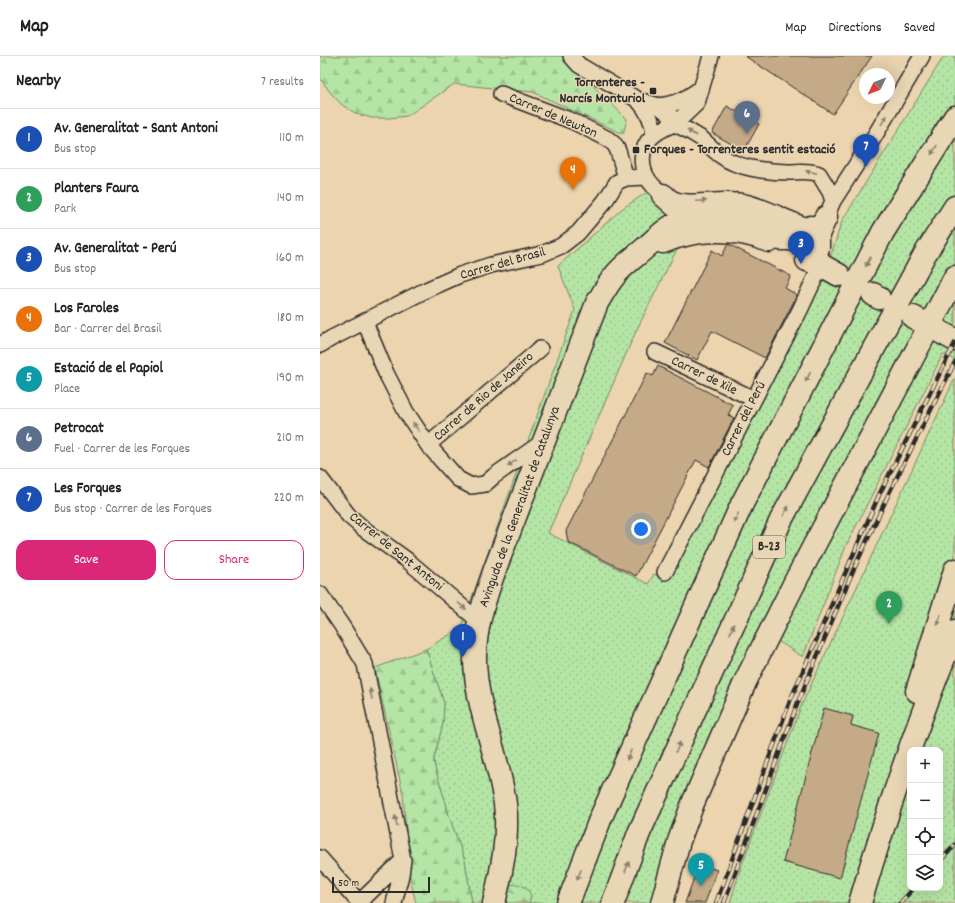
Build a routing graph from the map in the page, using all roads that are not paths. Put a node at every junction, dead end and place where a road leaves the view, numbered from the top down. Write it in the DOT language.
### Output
graph roads {
  1 [pos="570,56"];
  2 [pos="711,56"];
  3 [pos="922,56"];
  4 [pos="700,89"];
  5 [pos="501,94"];
  6 [pos="638,100"];
  7 [pos="659,106"];
  8 [pos="955,117"];
  9 [pos="675,124"];
  10 [pos="654,134"];
  11 [pos="646,177"];
  12 [pos="626,178"];
  13 [pos="663,195"];
  14 [pos="955,206"];
  15 [pos="823,215"];
  16 [pos="690,218"];
  17 [pos="666,230"];
  18 [pos="708,231"];
  19 [pos="742,233"];
  20 [pos="790,238"];
  21 [pos="643,250"];
  22 [pos="826,266"];
  23 [pos="955,277"];
  24 [pos="921,321"];
  25 [pos="365,322"];
  26 [pos="955,340"];
  27 [pos="320,345"];
  28 [pos="540,349"];
  29 [pos="655,352"];
  30 [pos="754,399"];
  31 [pos="544,441"];
  32 [pos="428,445"];
  33 [pos="320,478"];
  34 [pos="955,570"];
  35 [pos="665,572"];
  36 [pos="320,594"];
  37 [pos="479,621"];
  38 [pos="955,631"];
  39 [pos="882,829"];
  40 [pos="320,858"];
  41 [pos="403,860"];
  42 [pos="394,903"];
  43 [pos="494,903"];
  44 [pos="568,903"];
  45 [pos="612,903"];
  46 [pos="662,903"];
  47 [pos="860,903"];
  1 -- 6 [label="street"];
  2 -- 4 [label="street"];
  15 -- 3 [label="street, one-way"];
  4 -- 7 [label="street"];
  4 -- 9 [label="street"];
  5 -- 12 [label="street, Carrer de Newton"];
  6 -- 7 [label="street"];
  6 -- 10 [label="street"];
  7 -- 9 [label="street"];
  8 -- 44 [label="main road, one-way"];
  9 -- 10 [label="street"];
  15 -- 9 [label="street, one-way"];
  10 -- 11 [label="street"];
  11 -- 12 [label="street"];
  11 -- 13 [label="street"];
  12 -- 25 [label="street, Carrer del Brasil"];
  13 -- 15 [label="street, one-way"];
  13 -- 16 [label="main road"];
  13 -- 17 [label="main road"];
  45 -- 14 [label="main road, B-23, one-way"];
  15 -- 20 [label="main road"];
  15 -- 22 [label="main road"];
  16 -- 17 [label="main road, Avinguda de la Generalitat de Catalunya"];
  16 -- 18 [label="main road"];
  16 -- 20 [label="main road, Avinguda de la Generalitat de Catalunya"];
  17 -- 21 [label="main road, Avinguda de la Generalitat de Catalunya"];
  18 -- 19 [label="main road, Avinguda de la Generalitat de Catalunya"];
  18 -- 21 [label="main road, Avinguda de la Generalitat de Catalunya"];
  19 -- 20 [label="main road"];
  19 -- 22 [label="main road, Avinguda de la Generalitat de Catalunya"];
  20 -- 22 [label="main road, Avinguda de la Generalitat de Catalunya"];
  21 -- 31 [label="main road, Avinguda de la Generalitat de Catalunya"];
  22 -- 30 [label="street, Carrer del Perú"];
  23 -- 24 [label="main road"];
  24 -- 26 [label="main road"];
  24 -- 46 [label="main road"];
  25 -- 27 [label="street, Carrer del Brasil"];
  32 -- 25 [label="street, one-way"];
  28 -- 32 [label="street, Carrer de Rio de Janeiro"];
  29 -- 30 [label="street, Carrer de Xile"];
  30 -- 35 [label="street, Carrer del Perú"];
  31 -- 32 [label="street, one-way"];
  31 -- 37 [label="main road, Avinguda de la Generalitat de Catalunya"];
  33 -- 37 [label="street, Carrer de Sant Antoni, one-way"];
  34 -- 39 [label="main road, one-way"];
  41 -- 36 [label="street, one-way"];
  37 -- 43 [label="main road, Avinguda de la Generalitat de Catalunya"];
  38 -- 39 [label="main road"];
  39 -- 47 [label="main road"];
  40 -- 41 [label="street"];
  41 -- 42 [label="street"];
}
